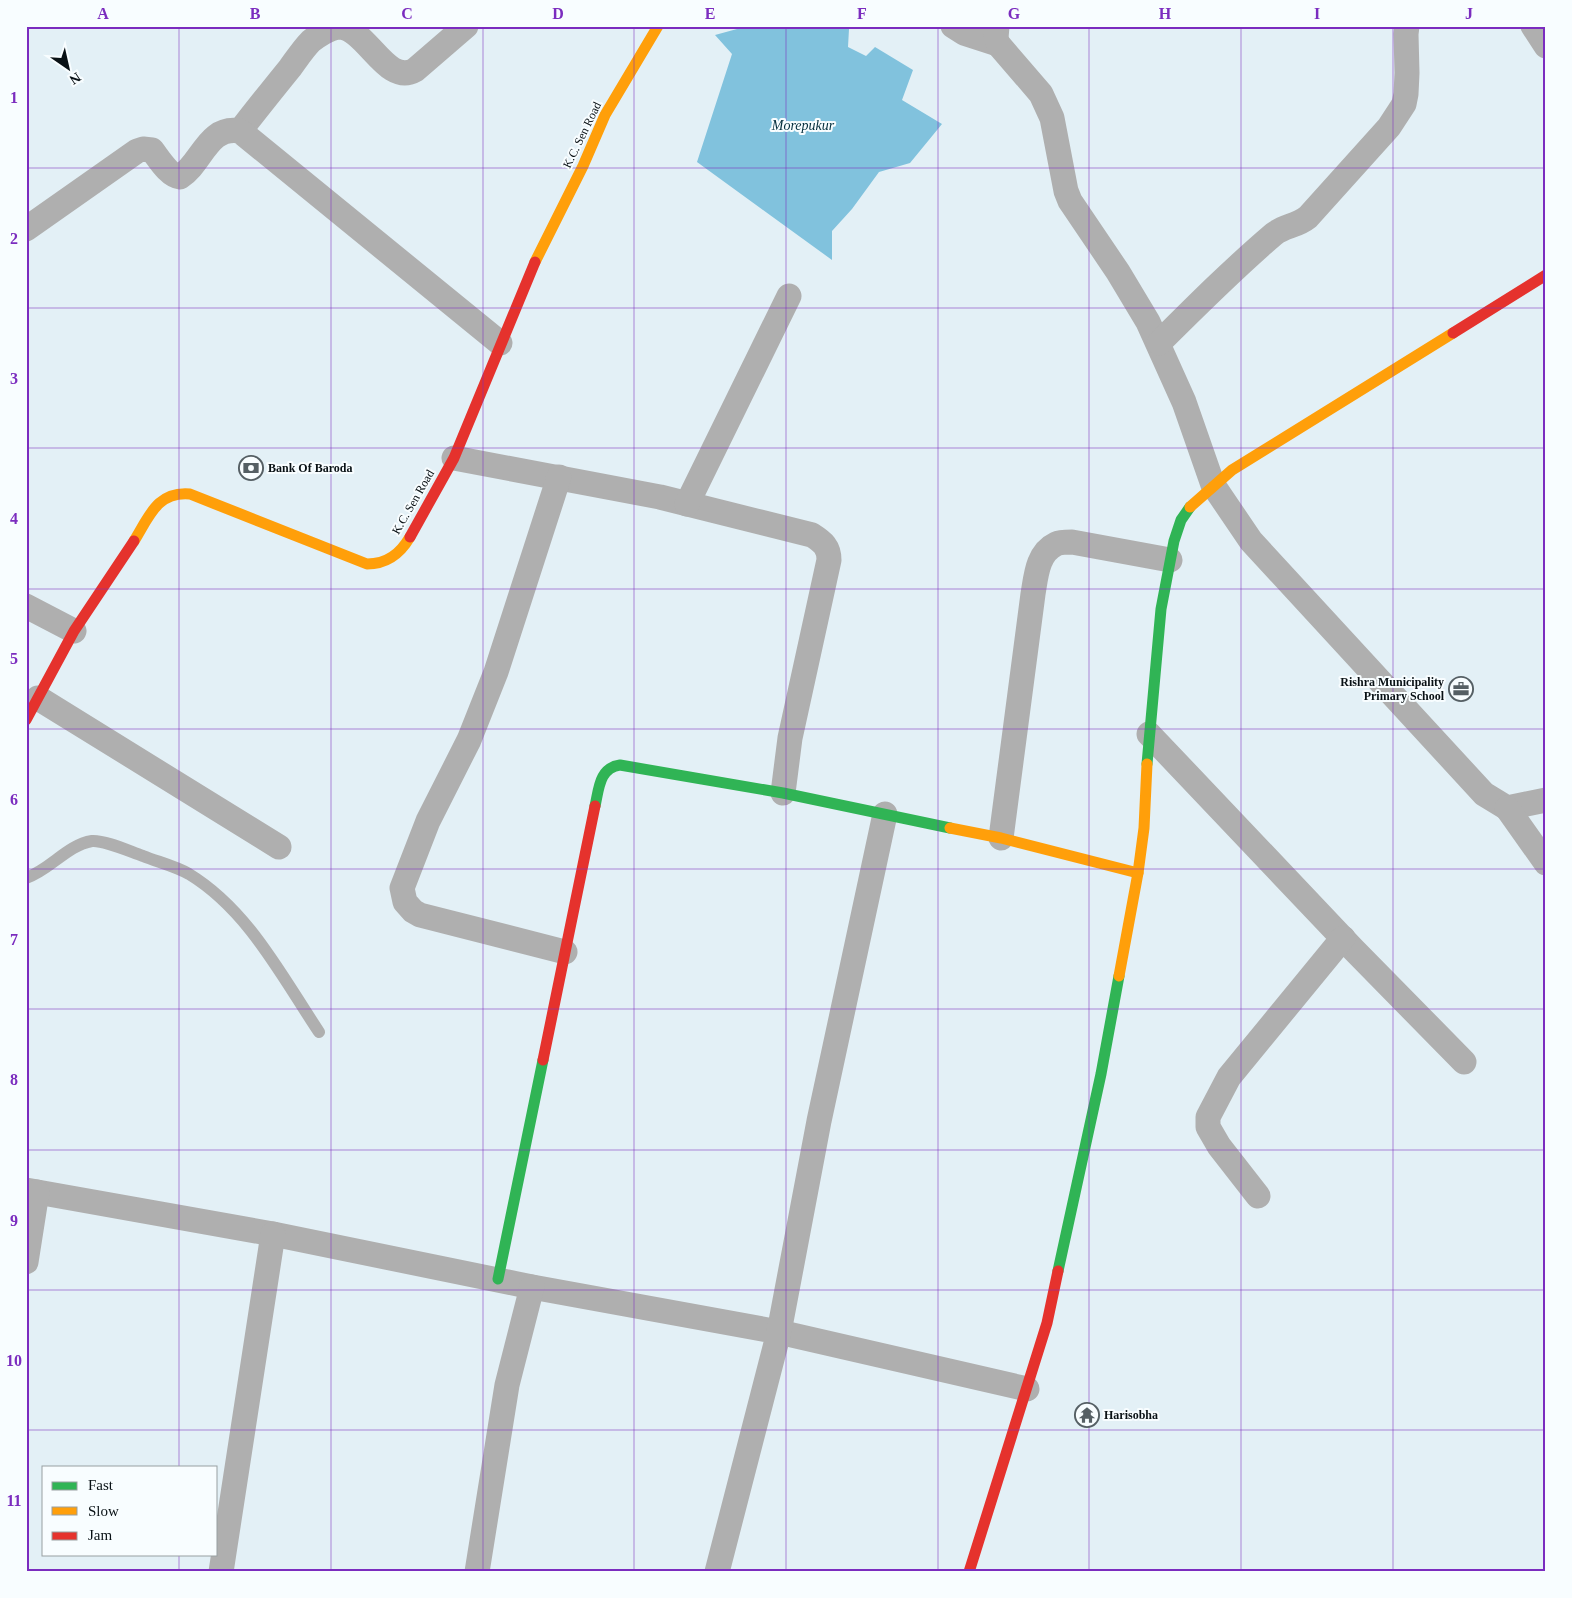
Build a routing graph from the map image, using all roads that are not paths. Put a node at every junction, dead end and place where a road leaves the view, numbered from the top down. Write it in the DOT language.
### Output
graph roads {
  1 [pos="466,26"];
  2 [pos="658,26"];
  3 [pos="952,26"];
  4 [pos="1407,26"];
  5 [pos="1533,26"];
  6 [pos="998,35"];
  7 [pos="1546,46"];
  8 [pos="240,131"];
  9 [pos="26,229"];
  10 [pos="1546,275"];
  11 [pos="789,296"];
  12 [pos="500,343"];
  13 [pos="1159,343"];
  14 [pos="454,458"];
  15 [pos="558,477"];
  16 [pos="1213,485"];
  17 [pos="686,504"];
  18 [pos="1170,560"];
  19 [pos="26,606"];
  20 [pos="74,631"];
  21 [pos="38,698"];
  22 [pos="26,720"];
  23 [pos="1149,734"];
  24 [pos="783,793"];
  25 [pos="1546,800"];
  26 [pos="1507,808"];
  27 [pos="885,814"];
  28 [pos="1001,838"];
  29 [pos="279,847"];
  30 [pos="1546,863"];
  31 [pos="1138,873"];
  32 [pos="26,878"];
  33 [pos="1343,938"];
  34 [pos="566,952"];
  35 [pos="319,1032"];
  36 [pos="1464,1062"];
  37 [pos="32,1191"];
  38 [pos="1258,1196"];
  39 [pos="273,1234"];
  40 [pos="26,1262"];
  41 [pos="498,1280"];
  42 [pos="532,1287"];
  43 [pos="779,1332"];
  44 [pos="1027,1389"];
  45 [pos="221,1572"];
  46 [pos="477,1572"];
  47 [pos="717,1572"];
  48 [pos="969,1572"];
  1 -- 8 [label="street"];
  2 -- 12 [label="street, K.C. Sen Road"];
  3 -- 6 [label="street"];
  4 -- 13 [label="street"];
  5 -- 7 [label="street"];
  6 -- 13 [label="street"];
  8 -- 9 [label="street"];
  8 -- 12 [label="street"];
  10 -- 16 [label="street"];
  11 -- 17 [label="street"];
  12 -- 14 [label="street, K.C. Sen Road"];
  13 -- 16 [label="street"];
  14 -- 15 [label="street"];
  14 -- 20 [label="street, K.C. Sen Road"];
  15 -- 17 [label="street"];
  15 -- 34 [label="street"];
  16 -- 18 [label="street"];
  16 -- 26 [label="street"];
  17 -- 24 [label="street"];
  18 -- 23 [label="street"];
  18 -- 28 [label="street"];
  19 -- 20 [label="street"];
  20 -- 21 [label="street, K.C. Sen Road"];
  21 -- 22 [label="street, K.C. Sen Road"];
  21 -- 29 [label="street"];
  23 -- 31 [label="street"];
  23 -- 33 [label="street"];
  24 -- 27 [label="street"];
  24 -- 34 [label="street"];
  25 -- 26 [label="street"];
  26 -- 30 [label="street"];
  27 -- 28 [label="street"];
  27 -- 43 [label="street"];
  28 -- 31 [label="street"];
  31 -- 44 [label="street"];
  32 -- 35 [label="lane"];
  33 -- 36 [label="street"];
  33 -- 38 [label="street"];
  34 -- 41 [label="street"];
  37 -- 39 [label="street"];
  37 -- 40 [label="street"];
  39 -- 41 [label="street"];
  39 -- 45 [label="street"];
  41 -- 42 [label="street"];
  42 -- 43 [label="street"];
  42 -- 46 [label="street"];
  43 -- 44 [label="street"];
  43 -- 47 [label="street"];
  44 -- 48 [label="street"];
}
